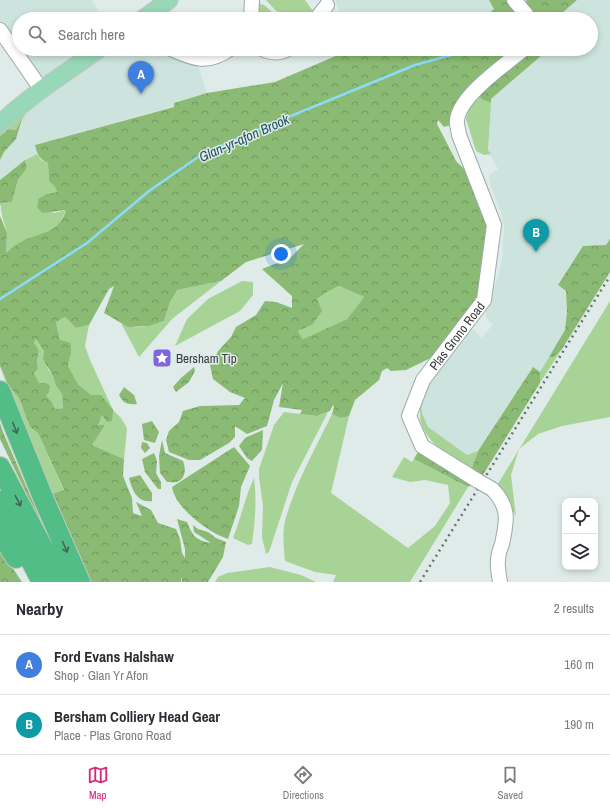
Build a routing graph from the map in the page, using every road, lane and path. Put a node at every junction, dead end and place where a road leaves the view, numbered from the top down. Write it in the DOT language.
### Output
graph roads {
  1 [pos="169,0"];
  2 [pos="252,0"];
  3 [pos="327,5"];
  4 [pos="153,12"];
  5 [pos="251,12"];
  6 [pos="323,12"];
  7 [pos="0,30"];
  8 [pos="12,47"];
  9 [pos="18,56"];
  10 [pos="89,56"];
  11 [pos="187,56"];
  12 [pos="213,56"];
  13 [pos="516,56"];
  14 [pos="41,89"];
  15 [pos="0,124"];
  16 [pos="0,391"];
  17 [pos="0,467"];
  18 [pos="0,501"];
  19 [pos="0,533"];
  20 [pos="31,582"];
  21 [pos="42,582"];
  22 [pos="61,582"];
  23 [pos="80,582"];
  24 [pos="500,582"];
  1 -- 4 [label="main road"];
  2 -- 5 [label="street"];
  3 -- 6 [label="street"];
  7 -- 8 [label="street"];
  9 -- 14 [label="street"];
  10 -- 14 [label="main road"];
  11 -- 12 [label="street"];
  13 -- 24 [label="street, Plas Grono Road, bridge"];
  14 -- 15 [label="main road"];
  16 -- 23 [label="highway, one-way"];
  17 -- 22 [label="highway, one-way"];
  18 -- 21 [label="highway"];
  19 -- 20 [label="highway"];
}
